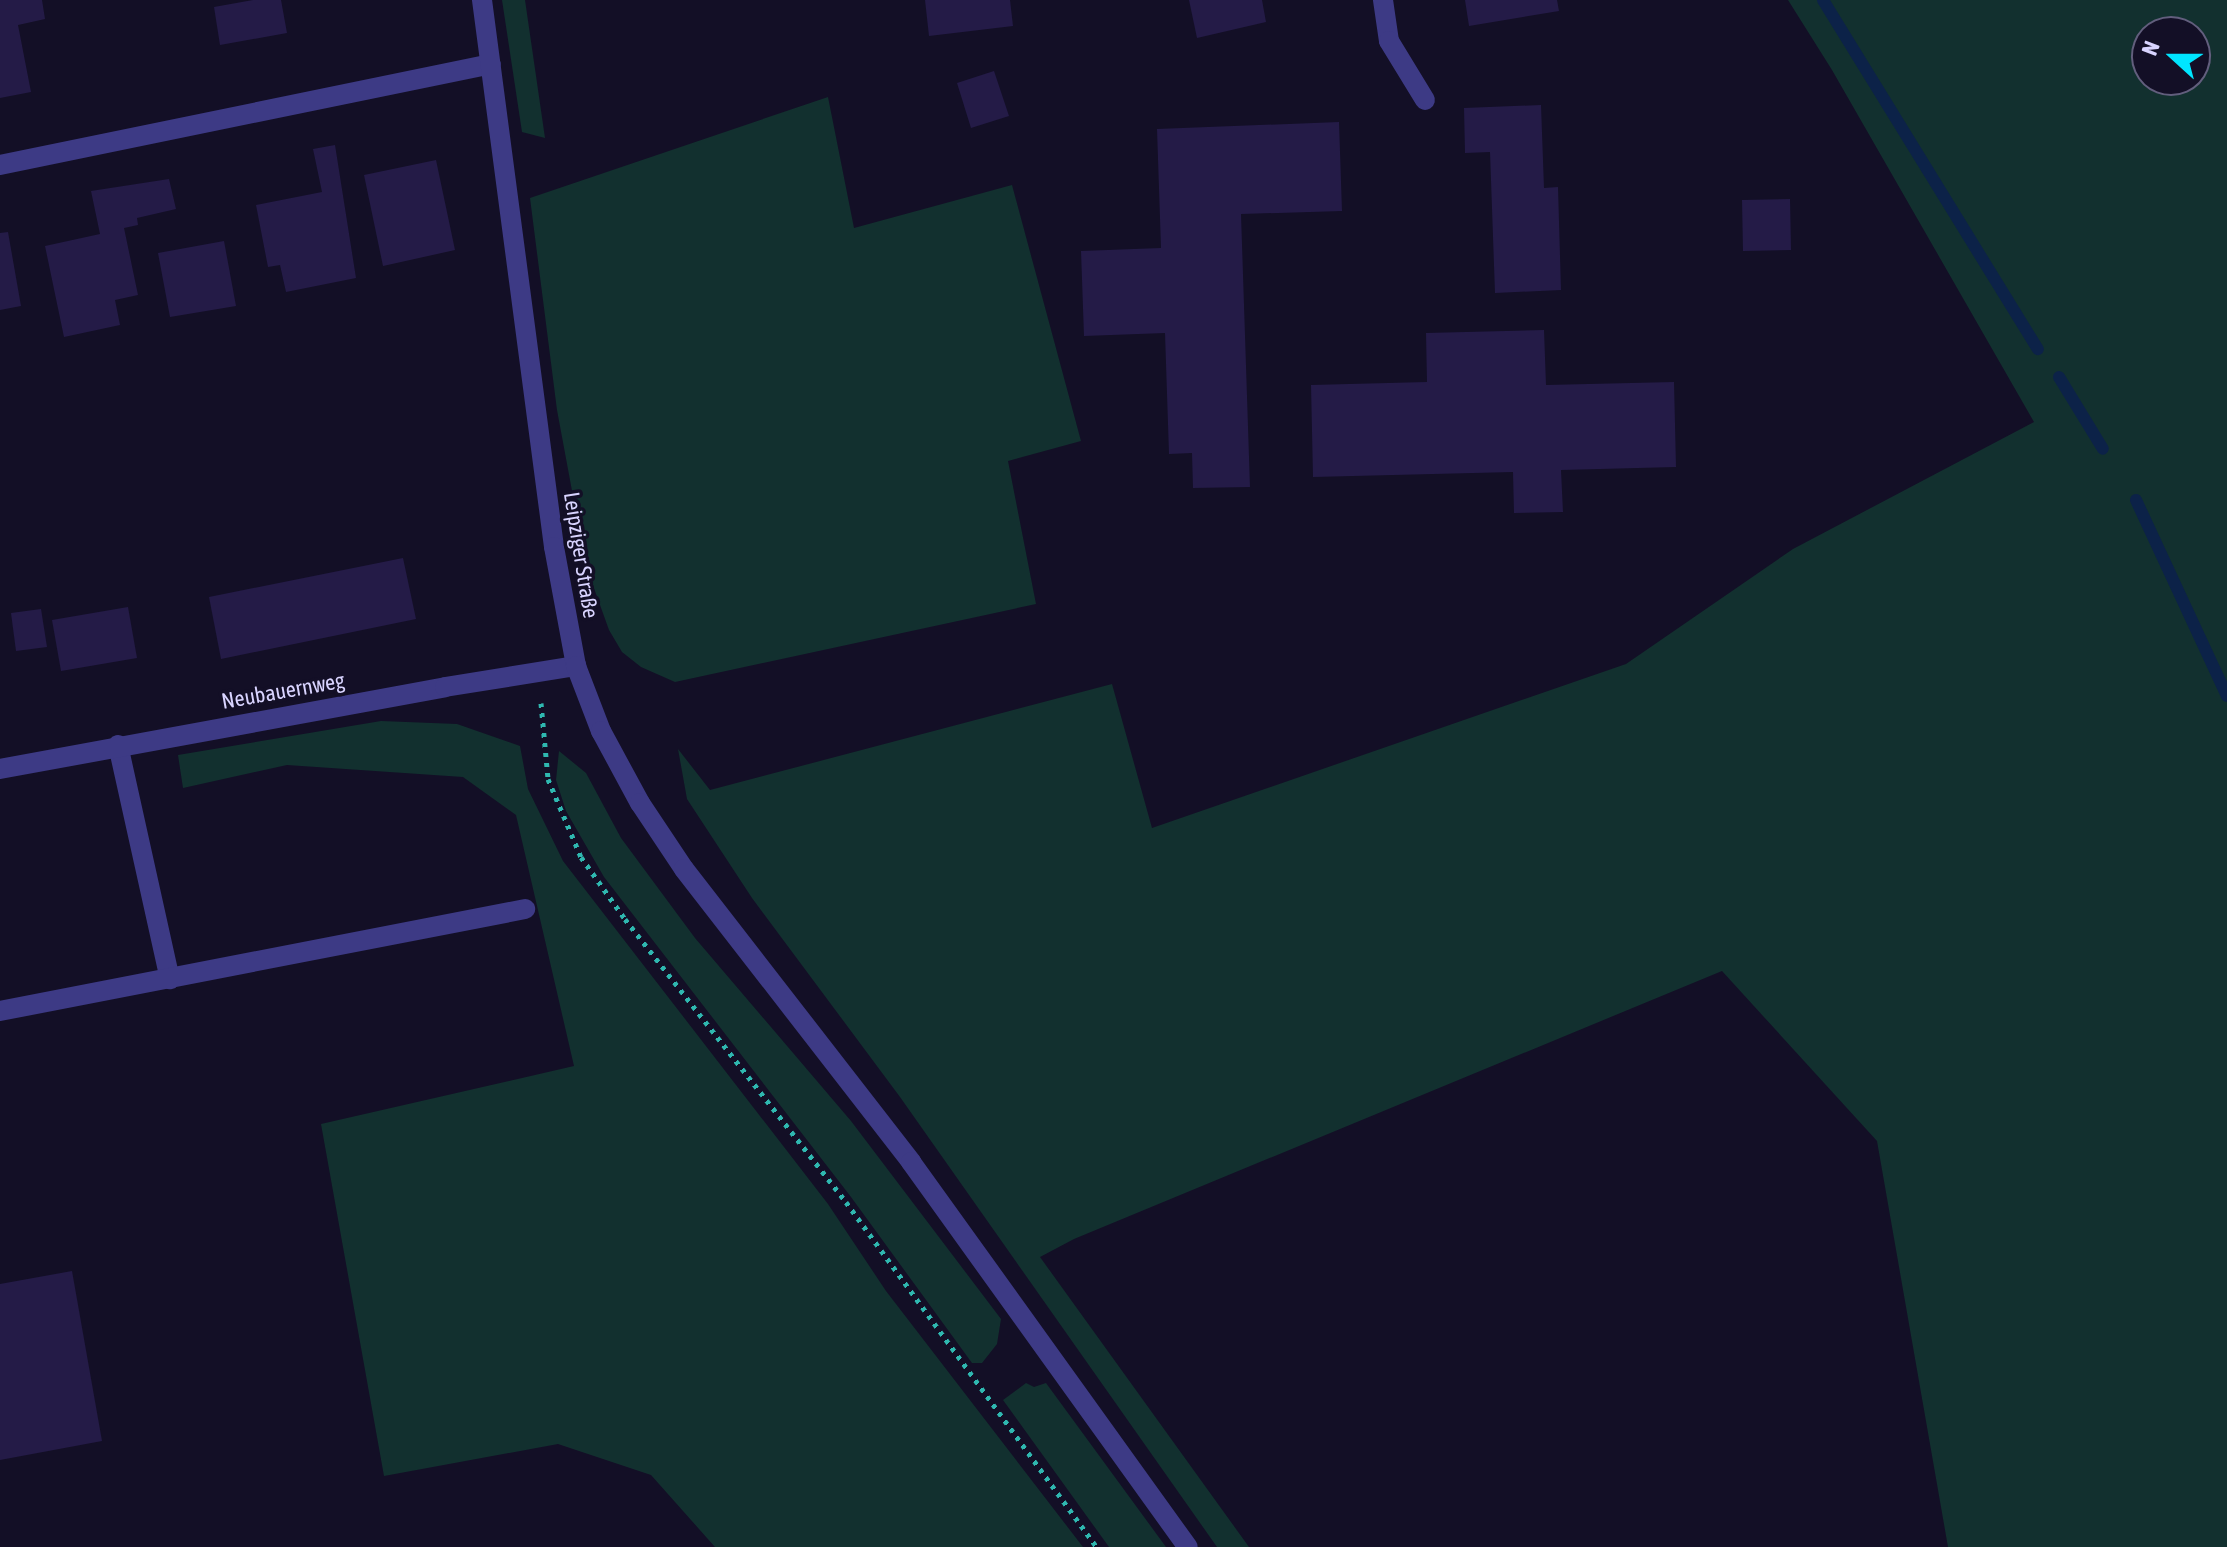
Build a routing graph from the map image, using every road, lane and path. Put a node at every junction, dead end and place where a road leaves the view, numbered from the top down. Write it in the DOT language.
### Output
graph roads {
  1 [pos="482,0"];
  2 [pos="1383,0"];
  3 [pos="491,64"];
  4 [pos="1425,100"];
  5 [pos="0,165"];
  6 [pos="576,666"];
  7 [pos="537,674"];
  8 [pos="118,745"];
  9 [pos="0,769"];
  10 [pos="525,909"];
  11 [pos="170,979"];
  12 [pos="0,1011"];
  13 [pos="1097,1547"];
  14 [pos="1188,1547"];
  1 -- 3 [label="street, Leipziger Straße"];
  2 -- 4 [label="street"];
  3 -- 5 [label="street"];
  3 -- 6 [label="street, Leipziger Straße"];
  6 -- 7 [label="street, Neubauernweg"];
  6 -- 14 [label="street, Leipziger Straße"];
  7 -- 8 [label="street, Neubauernweg"];
  7 -- 13 [label="path"];
  8 -- 9 [label="street, Neubauernweg"];
  8 -- 11 [label="street"];
  10 -- 11 [label="street"];
  11 -- 12 [label="street"];
}
